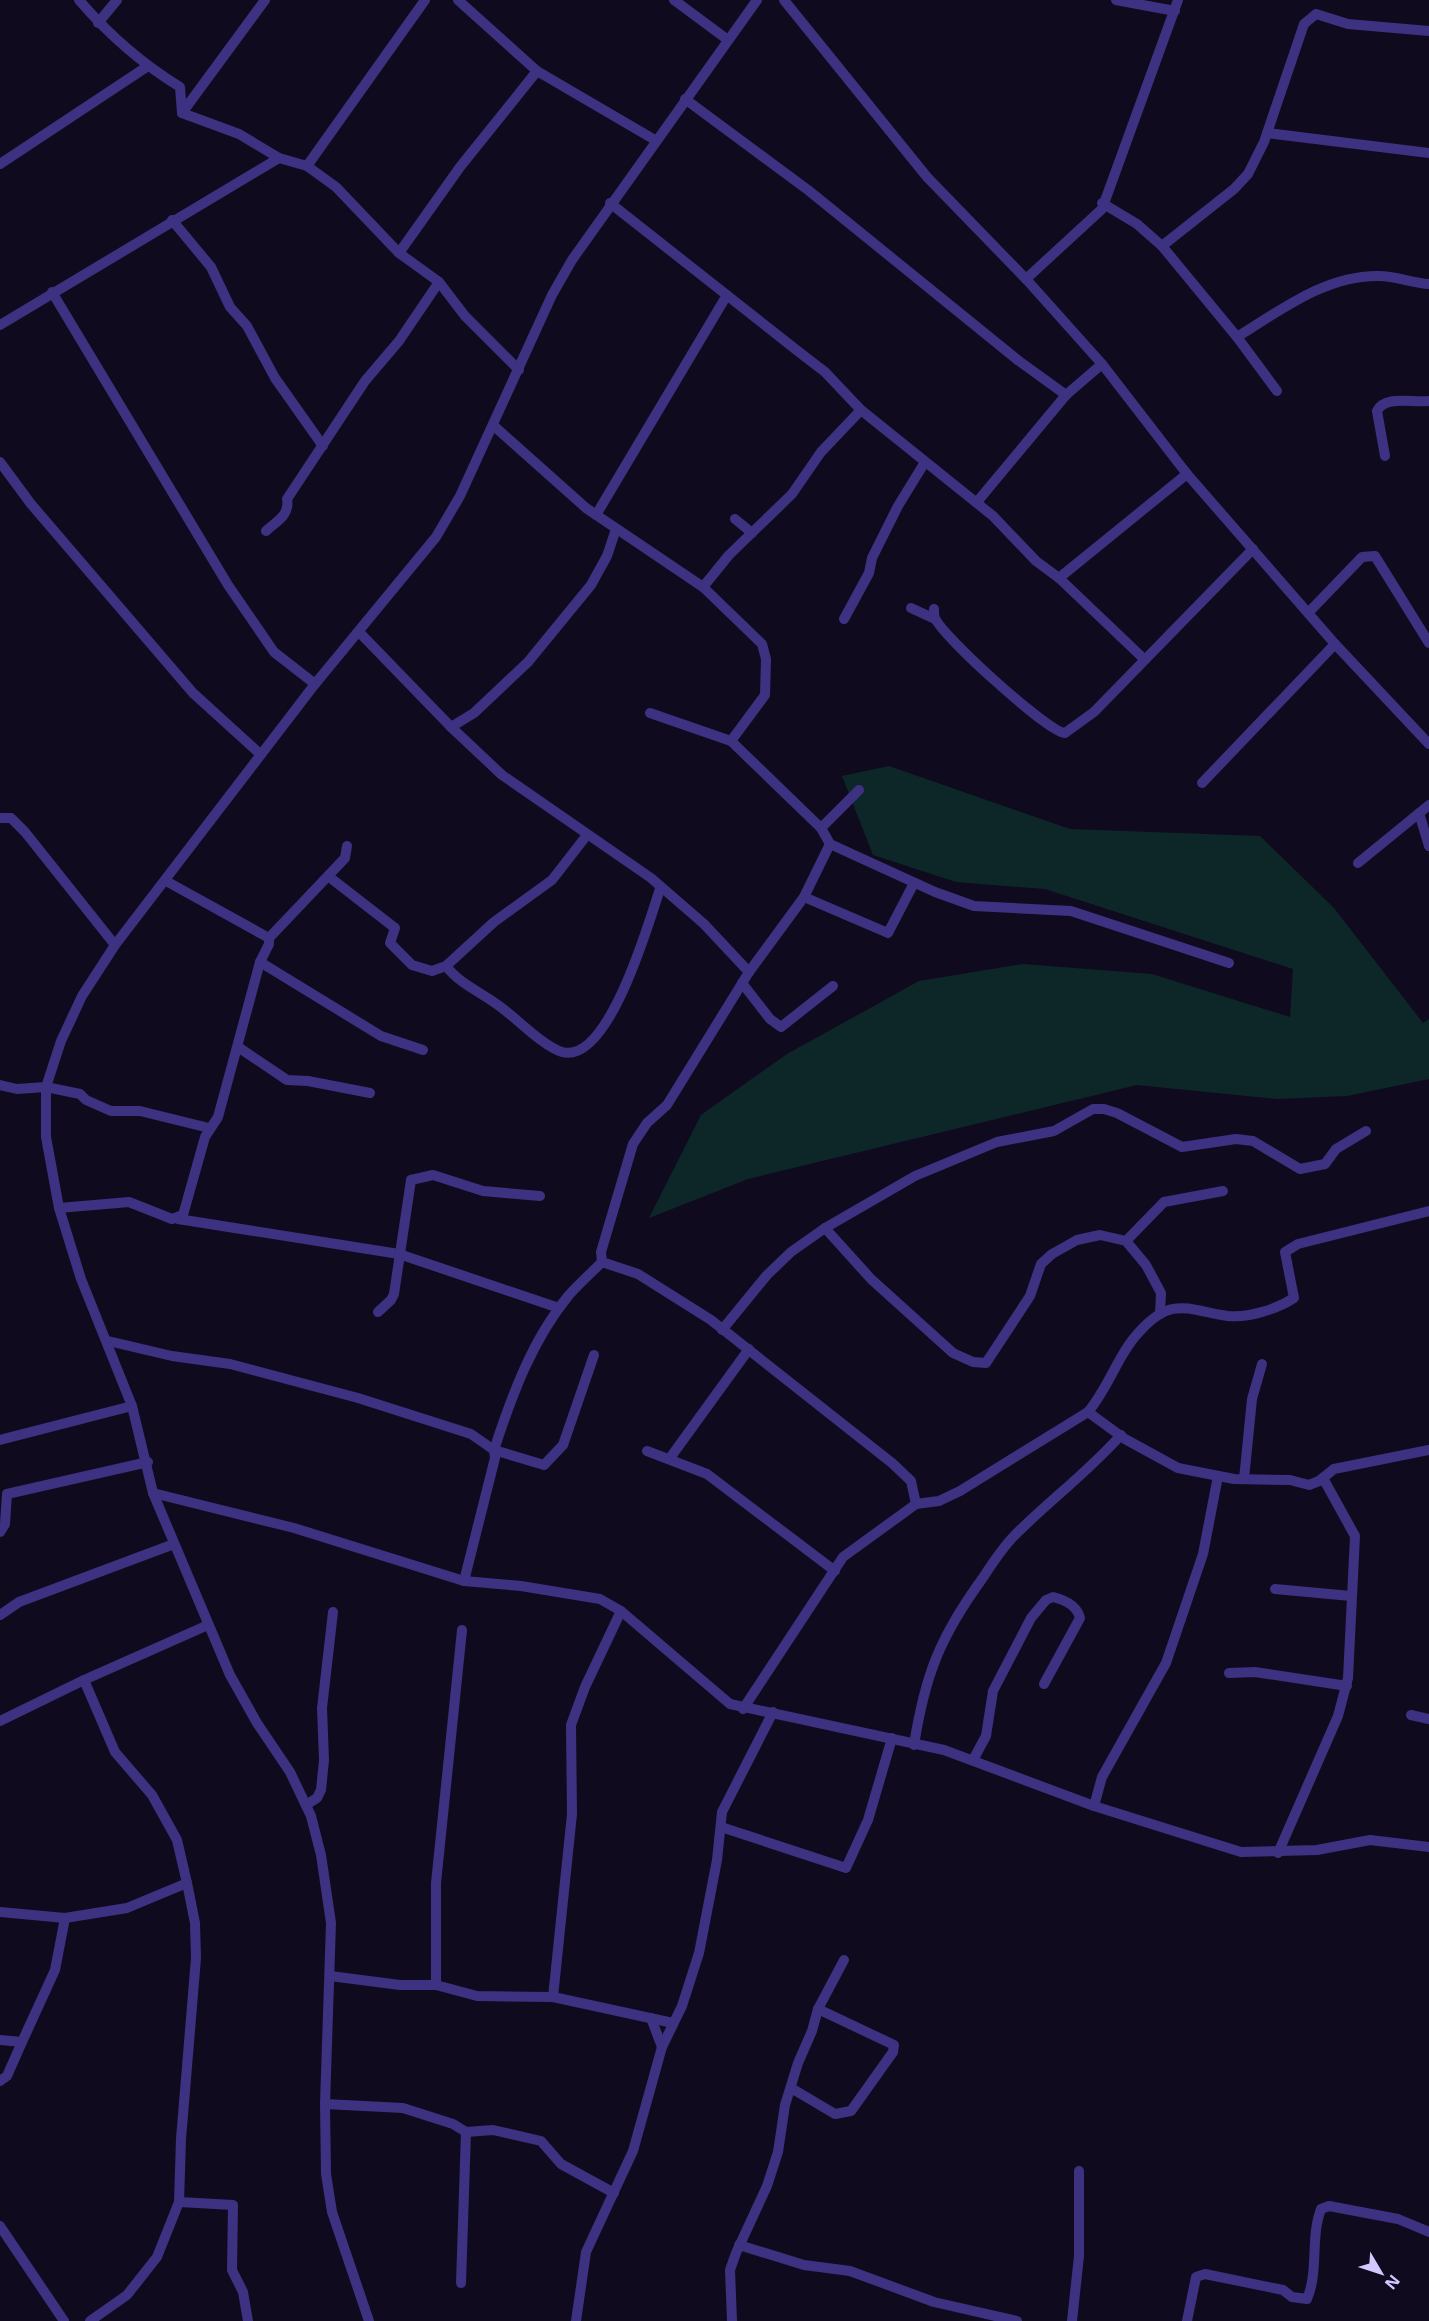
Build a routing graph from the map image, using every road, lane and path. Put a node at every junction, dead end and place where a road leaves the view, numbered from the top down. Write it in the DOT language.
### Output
graph roads {
  1 [pos="79,0"];
  2 [pos="117,0"];
  3 [pos="265,0"];
  4 [pos="425,0"];
  5 [pos="458,0"];
  6 [pos="674,0"];
  7 [pos="757,0"];
  8 [pos="784,0"];
  9 [pos="1116,0"];
  10 [pos="1177,5"];
  11 [pos="98,23"];
  12 [pos="1429,31"];
  13 [pos="728,40"];
  14 [pos="148,66"];
  15 [pos="537,71"];
  16 [pos="685,99"];
  17 [pos="182,113"];
  18 [pos="1267,134"];
  19 [pos="655,140"];
  20 [pos="1429,153"];
  21 [pos="279,158"];
  22 [pos="0,164"];
  23 [pos="308,166"];
  24 [pos="610,202"];
  25 [pos="1102,203"];
  26 [pos="172,220"];
  27 [pos="1162,246"];
  28 [pos="399,253"];
  29 [pos="1026,279"];
  30 [pos="439,282"];
  31 [pos="1429,284"];
  32 [pos="51,292"];
  33 [pos="727,295"];
  34 [pos="0,325"];
  35 [pos="1237,337"];
  36 [pos="1102,364"];
  37 [pos="519,370"];
  38 [pos="1277,391"];
  39 [pos="1066,395"];
  40 [pos="1429,401"];
  41 [pos="861,410"];
  42 [pos="494,426"];
  43 [pos="323,446"];
  44 [pos="1385,456"];
  45 [pos="0,462"];
  46 [pos="925,462"];
  47 [pos="1187,474"];
  48 [pos="977,502"];
  49 [pos="596,515"];
  50 [pos="735,519"];
  51 [pos="616,529"];
  52 [pos="266,531"];
  53 [pos="752,533"];
  54 [pos="1253,549"];
  55 [pos="1059,578"];
  56 [pos="703,587"];
  57 [pos="911,608"];
  58 [pos="1309,612"];
  59 [pos="844,619"];
  60 [pos="360,633"];
  61 [pos="1429,643"];
  62 [pos="1335,644"];
  63 [pos="1144,659"];
  64 [pos="315,684"];
  65 [pos="650,713"];
  66 [pos="451,727"];
  67 [pos="731,741"];
  68 [pos="1429,744"];
  69 [pos="260,754"];
  70 [pos="1202,783"];
  71 [pos="859,790"];
  72 [pos="1429,805"];
  73 [pos="1419,813"];
  74 [pos="0,818"];
  75 [pos="821,828"];
  76 [pos="587,835"];
  77 [pos="830,844"];
  78 [pos="347,846"];
  79 [pos="1429,846"];
  80 [pos="1358,863"];
  81 [pos="328,876"];
  82 [pos="166,881"];
  83 [pos="914,883"];
  84 [pos="660,889"];
  85 [pos="804,897"];
  86 [pos="269,938"];
  87 [pos="115,945"];
  88 [pos="260,962"];
  89 [pos="1230,963"];
  90 [pos="446,966"];
  91 [pos="749,972"];
  92 [pos="742,983"];
  93 [pos="833,986"];
  94 [pos="238,1047"];
  95 [pos="423,1050"];
  96 [pos="0,1085"];
  97 [pos="46,1087"];
  98 [pos="370,1093"];
  99 [pos="209,1128"];
  100 [pos="1365,1131"];
  101 [pos="1223,1191"];
  102 [pos="540,1196"];
  103 [pos="59,1208"];
  104 [pos="1429,1211"];
  105 [pos="178,1219"];
  106 [pos="825,1228"];
  107 [pos="1126,1241"];
  108 [pos="399,1254"];
  109 [pos="602,1262"];
  110 [pos="560,1308"];
  111 [pos="378,1312"];
  112 [pos="1160,1314"];
  113 [pos="723,1330"];
  114 [pos="108,1341"];
  115 [pos="749,1349"];
  116 [pos="594,1355"];
  117 [pos="1262,1364"];
  118 [pos="132,1406"];
  119 [pos="1088,1412"];
  120 [pos="1121,1435"];
  121 [pos="0,1440"];
  122 [pos="494,1450"];
  123 [pos="1429,1450"];
  124 [pos="646,1451"];
  125 [pos="670,1458"];
  126 [pos="148,1462"];
  127 [pos="1218,1476"];
  128 [pos="1323,1478"];
  129 [pos="1244,1479"];
  130 [pos="153,1494"];
  131 [pos="916,1504"];
  132 [pos="0,1532"];
  133 [pos="174,1544"];
  134 [pos="835,1571"];
  135 [pos="464,1581"];
  136 [pos="1275,1589"];
  137 [pos="1351,1596"];
  138 [pos="621,1611"];
  139 [pos="333,1612"];
  140 [pos="0,1616"];
  141 [pos="208,1625"];
  142 [pos="462,1630"];
  143 [pos="1229,1673"];
  144 [pos="84,1680"];
  145 [pos="1044,1684"];
  146 [pos="1347,1686"];
  147 [pos="743,1709"];
  148 [pos="773,1712"];
  149 [pos="1411,1715"];
  150 [pos="1429,1719"];
  151 [pos="0,1721"];
  152 [pos="892,1738"];
  153 [pos="914,1745"];
  154 [pos="973,1760"];
  155 [pos="306,1805"];
  156 [pos="1094,1806"];
  157 [pos="721,1827"];
  158 [pos="1429,1846"];
  159 [pos="1278,1853"];
  160 [pos="187,1883"];
  161 [pos="0,1912"];
  162 [pos="65,1918"];
  163 [pos="844,1960"];
  164 [pos="330,1976"];
  165 [pos="436,1985"];
  166 [pos="554,1997"];
  167 [pos="818,2009"];
  168 [pos="651,2018"];
  169 [pos="673,2023"];
  170 [pos="0,2040"];
  171 [pos="22,2042"];
  172 [pos="662,2046"];
  173 [pos="0,2080"];
  174 [pos="790,2088"];
  175 [pos="325,2104"];
  176 [pos="466,2132"];
  177 [pos="1079,2170"];
  178 [pos="614,2193"];
  179 [pos="179,2202"];
  180 [pos="0,2226"];
  181 [pos="1429,2232"];
  182 [pos="740,2245"];
  183 [pos="461,2283"];
  184 [pos="64,2321"];
  185 [pos="90,2321"];
  186 [pos="248,2321"];
  187 [pos="369,2321"];
  188 [pos="576,2321"];
  189 [pos="732,2321"];
  190 [pos="1017,2321"];
  191 [pos="1072,2321"];
  192 [pos="1187,2321"];
  1 -- 11 [label="street"];
  2 -- 11 [label="street"];
  3 -- 17 [label="street"];
  4 -- 23 [label="street"];
  5 -- 15 [label="street"];
  6 -- 13 [label="street"];
  7 -- 13 [label="street"];
  8 -- 29 [label="street"];
  9 -- 10 [label="street"];
  10 -- 25 [label="street"];
  11 -- 14 [label="street"];
  12 -- 18 [label="street"];
  13 -- 16 [label="street"];
  14 -- 17 [label="street"];
  14 -- 22 [label="street"];
  15 -- 19 [label="street"];
  15 -- 28 [label="street"];
  16 -- 19 [label="street"];
  16 -- 39 [label="street"];
  17 -- 21 [label="street"];
  18 -- 20 [label="street"];
  18 -- 27 [label="street"];
  19 -- 24 [label="street"];
  21 -- 23 [label="street"];
  21 -- 26 [label="street"];
  23 -- 28 [label="street"];
  24 -- 33 [label="street"];
  24 -- 37 [label="street"];
  25 -- 27 [label="street"];
  25 -- 29 [label="street"];
  26 -- 32 [label="street"];
  26 -- 43 [label="street"];
  27 -- 35 [label="street"];
  28 -- 30 [label="street"];
  29 -- 36 [label="street"];
  30 -- 37 [label="street"];
  30 -- 43 [label="street"];
  31 -- 35 [label="street"];
  32 -- 34 [label="street"];
  32 -- 64 [label="street"];
  33 -- 41 [label="street"];
  33 -- 49 [label="street"];
  35 -- 38 [label="street"];
  36 -- 39 [label="street"];
  36 -- 47 [label="street"];
  37 -- 42 [label="street"];
  39 -- 48 [label="street"];
  40 -- 44 [label="street"];
  41 -- 46 [label="street"];
  41 -- 53 [label="street"];
  42 -- 49 [label="street"];
  42 -- 60 [label="street"];
  43 -- 52 [label="street"];
  45 -- 69 [label="street"];
  46 -- 48 [label="street"];
  46 -- 59 [label="street"];
  47 -- 54 [label="street"];
  47 -- 55 [label="street"];
  48 -- 55 [label="street"];
  49 -- 51 [label="street"];
  50 -- 53 [label="street"];
  51 -- 56 [label="street"];
  51 -- 66 [label="street"];
  53 -- 56 [label="street"];
  54 -- 58 [label="street"];
  54 -- 63 [label="street"];
  55 -- 63 [label="street"];
  56 -- 67 [label="street"];
  57 -- 63 [label="street"];
  58 -- 61 [label="street"];
  58 -- 62 [label="street"];
  60 -- 64 [label="street"];
  60 -- 66 [label="street"];
  62 -- 68 [label="street"];
  62 -- 70 [label="street"];
  64 -- 69 [label="street"];
  65 -- 67 [label="street"];
  66 -- 76 [label="street"];
  67 -- 75 [label="street"];
  69 -- 82 [label="street"];
  71 -- 75 [label="street"];
  72 -- 73 [label="street"];
  73 -- 79 [label="street"];
  73 -- 80 [label="street"];
  74 -- 87 [label="street"];
  75 -- 77 [label="street"];
  76 -- 84 [label="street"];
  76 -- 90 [label="street"];
  77 -- 83 [label="street"];
  77 -- 85 [label="street"];
  78 -- 81 [label="street"];
  81 -- 86 [label="street"];
  81 -- 90 [label="street"];
  82 -- 86 [label="street"];
  82 -- 87 [label="street"];
  83 -- 85 [label="street"];
  83 -- 89 [label="street"];
  84 -- 90 [label="street"];
  84 -- 91 [label="street"];
  85 -- 91 [label="street"];
  86 -- 88 [label="street"];
  87 -- 97 [label="street"];
  88 -- 94 [label="street"];
  88 -- 95 [label="street"];
  91 -- 92 [label="street"];
  92 -- 93 [label="street"];
  92 -- 109 [label="street"];
  94 -- 98 [label="street"];
  94 -- 99 [label="street"];
  96 -- 97 [label="street"];
  97 -- 99 [label="street"];
  97 -- 103 [label="street"];
  99 -- 105 [label="street"];
  100 -- 106 [label="street"];
  101 -- 107 [label="street"];
  102 -- 108 [label="street"];
  103 -- 105 [label="street"];
  103 -- 114 [label="street"];
  104 -- 112 [label="street"];
  105 -- 108 [label="street"];
  106 -- 107 [label="street"];
  106 -- 113 [label="street"];
  107 -- 112 [label="street"];
  108 -- 110 [label="street"];
  108 -- 111 [label="street"];
  109 -- 110 [label="street"];
  109 -- 113 [label="street"];
  110 -- 122 [label="street"];
  112 -- 119 [label="street"];
  113 -- 115 [label="street"];
  114 -- 118 [label="street"];
  114 -- 122 [label="street"];
  115 -- 125 [label="street"];
  115 -- 131 [label="street"];
  116 -- 122 [label="street"];
  117 -- 129 [label="street"];
  118 -- 121 [label="street"];
  118 -- 126 [label="street"];
  119 -- 120 [label="street"];
  119 -- 131 [label="street"];
  120 -- 127 [label="street"];
  120 -- 153 [label="street"];
  122 -- 135 [label="street"];
  123 -- 128 [label="street"];
  124 -- 125 [label="street"];
  125 -- 134 [label="street"];
  126 -- 130 [label="street"];
  126 -- 132 [label="street"];
  127 -- 129 [label="street"];
  127 -- 156 [label="street"];
  128 -- 129 [label="street"];
  128 -- 137 [label="street"];
  130 -- 133 [label="street"];
  130 -- 135 [label="street"];
  131 -- 134 [label="street"];
  133 -- 140 [label="street"];
  133 -- 141 [label="street"];
  134 -- 147 [label="street"];
  135 -- 138 [label="street"];
  136 -- 137 [label="street"];
  137 -- 146 [label="street"];
  138 -- 147 [label="street"];
  138 -- 166 [label="street"];
  139 -- 155 [label="street"];
  141 -- 144 [label="street"];
  141 -- 155 [label="street"];
  142 -- 165 [label="street"];
  143 -- 146 [label="street"];
  144 -- 151 [label="street"];
  144 -- 160 [label="street"];
  145 -- 154 [label="street"];
  146 -- 159 [label="street"];
  147 -- 148 [label="street"];
  148 -- 152 [label="street"];
  148 -- 157 [label="street"];
  149 -- 150 [label="street"];
  152 -- 153 [label="street"];
  152 -- 157 [label="street"];
  153 -- 154 [label="street"];
  154 -- 156 [label="street"];
  155 -- 164 [label="street"];
  156 -- 159 [label="street"];
  157 -- 169 [label="street"];
  158 -- 159 [label="street"];
  160 -- 162 [label="street"];
  160 -- 179 [label="street"];
  161 -- 162 [label="street"];
  162 -- 171 [label="street"];
  163 -- 167 [label="street"];
  164 -- 165 [label="street"];
  164 -- 175 [label="street"];
  165 -- 166 [label="street"];
  166 -- 168 [label="street"];
  167 -- 174 [label="street"];
  167 -- 174 [label="street"];
  168 -- 169 [label="street"];
  168 -- 172 [label="street"];
  169 -- 172 [label="street"];
  170 -- 171 [label="street"];
  171 -- 173 [label="street"];
  172 -- 178 [label="street"];
  174 -- 182 [label="street"];
  175 -- 176 [label="street"];
  175 -- 187 [label="street"];
  176 -- 178 [label="street"];
  176 -- 183 [label="street"];
  177 -- 191 [label="street"];
  178 -- 188 [label="street"];
  179 -- 185 [label="street"];
  179 -- 186 [label="street"];
  180 -- 184 [label="street"];
  181 -- 192 [label="street"];
  182 -- 189 [label="street"];
  182 -- 190 [label="street"];
}
